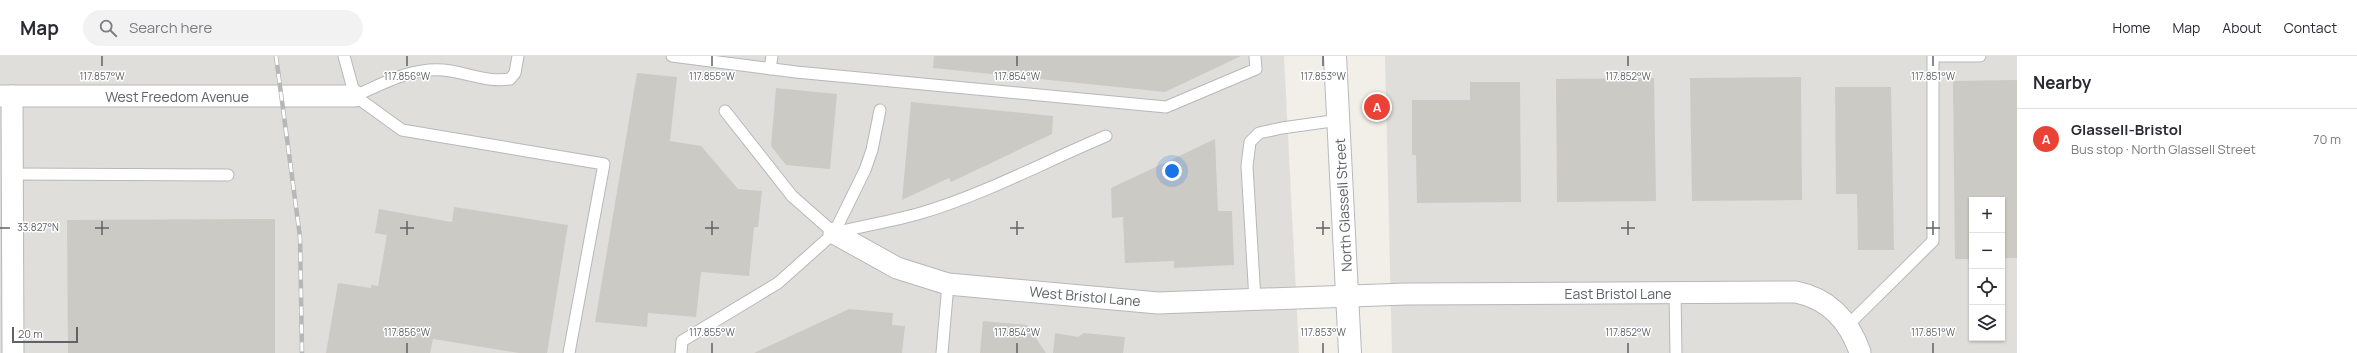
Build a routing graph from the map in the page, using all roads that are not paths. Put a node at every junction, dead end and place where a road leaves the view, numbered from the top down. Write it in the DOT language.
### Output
graph roads {
  1 [pos="344,56"];
  2 [pos="518,56"];
  3 [pos="672,56"];
  4 [pos="772,56"];
  5 [pos="1255,56"];
  6 [pos="1336,56"];
  7 [pos="1980,56"];
  8 [pos="770,69"];
  9 [pos="6,96"];
  10 [pos="355,96"];
  11 [pos="880,110"];
  12 [pos="725,111"];
  13 [pos="1339,120"];
  14 [pos="1106,136"];
  15 [pos="12,174"];
  16 [pos="228,175"];
  17 [pos="834,233"];
  18 [pos="948,284"];
  19 [pos="1675,293"];
  20 [pos="1347,295"];
  21 [pos="1255,300"];
  22 [pos="1848,325"];
  23 [pos="9,341"];
  24 [pos="1861,352"];
  25 [pos="569,353"];
  26 [pos="680,353"];
  27 [pos="942,353"];
  28 [pos="1350,353"];
  29 [pos="1676,353"];
  1 -- 10 [label="lane"];
  2 -- 10 [label="lane"];
  3 -- 8 [label="lane"];
  4 -- 8 [label="lane"];
  5 -- 8 [label="lane"];
  6 -- 13 [label="main road, North Glassell Street"];
  7 -- 22 [label="lane"];
  9 -- 10 [label="street, West Freedom Avenue"];
  9 -- 15 [label="street"];
  10 -- 25 [label="lane"];
  11 -- 17 [label="lane"];
  12 -- 17 [label="lane"];
  13 -- 20 [label="main road, North Glassell Street"];
  13 -- 21 [label="lane"];
  14 -- 17 [label="lane"];
  15 -- 16 [label="lane"];
  15 -- 23 [label="street"];
  17 -- 18 [label="street, West Bristol Lane"];
  17 -- 26 [label="lane"];
  18 -- 21 [label="street, West Bristol Lane"];
  18 -- 27 [label="lane"];
  19 -- 20 [label="street, East Bristol Lane"];
  19 -- 22 [label="street, East Bristol Lane"];
  19 -- 29 [label="lane"];
  20 -- 21 [label="street, West Bristol Lane"];
  20 -- 28 [label="main road, North Glassell Street"];
  22 -- 24 [label="street, East Bristol Lane"];
}
